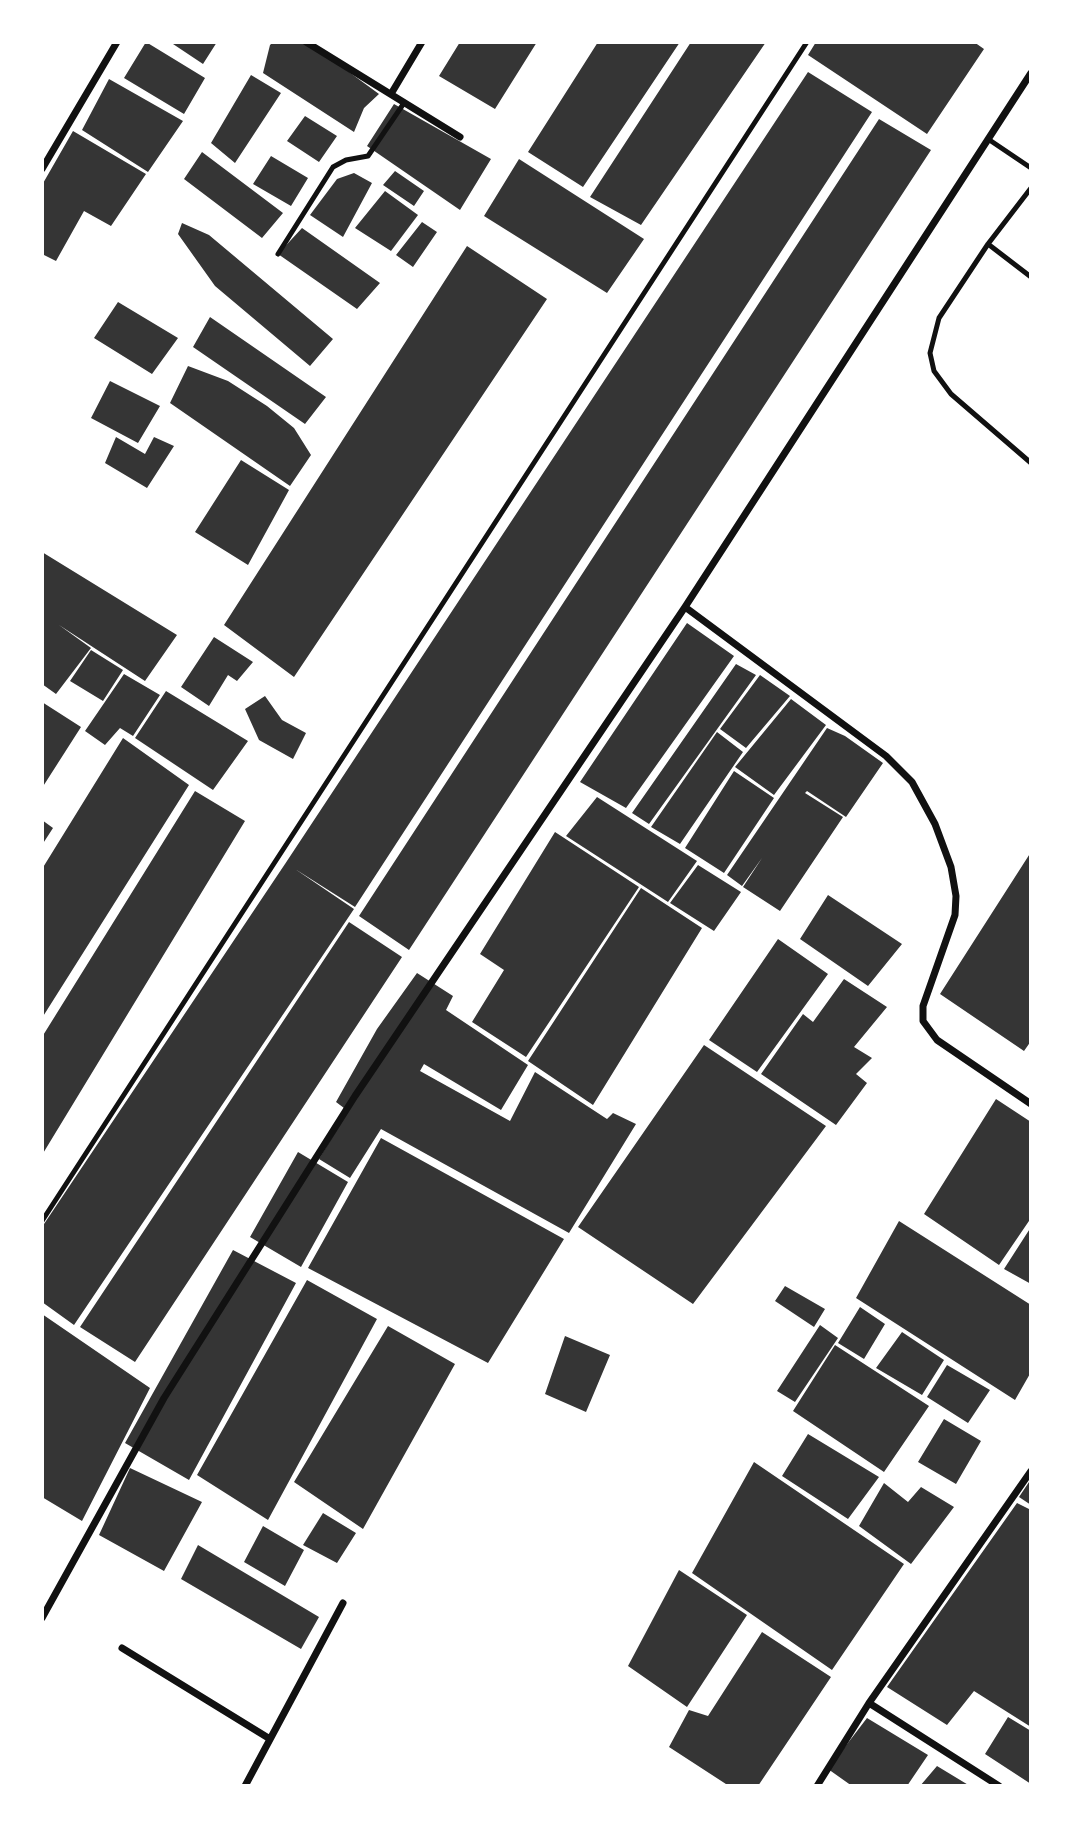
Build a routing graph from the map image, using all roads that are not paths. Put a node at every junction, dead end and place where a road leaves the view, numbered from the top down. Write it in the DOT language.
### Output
graph roads {
  1 [pos="117,42"];
  2 [pos="306,42"];
  3 [pos="422,42"];
  4 [pos="807,42"];
  5 [pos="1031,73"];
  6 [pos="391,94"];
  7 [pos="404,103"];
  8 [pos="460,137"];
  9 [pos="988,139"];
  10 [pos="42,169"];
  11 [pos="1031,169"];
  12 [pos="1031,188"];
  13 [pos="988,244"];
  14 [pos="278,254"];
  15 [pos="1031,278"];
  16 [pos="1031,463"];
  17 [pos="685,607"];
  18 [pos="1031,1104"];
  19 [pos="42,1221"];
  20 [pos="1031,1471"];
  21 [pos="343,1603"];
  22 [pos="42,1618"];
  23 [pos="122,1648"];
  24 [pos="869,1703"];
  25 [pos="270,1740"];
  26 [pos="245,1786"];
  27 [pos="817,1786"];
  28 [pos="999,1786"];
  1 -- 10 [label="street"];
  2 -- 6 [label="street"];
  3 -- 6 [label="street"];
  4 -- 19 [label="lane"];
  5 -- 9 [label="street"];
  6 -- 7 [label="street"];
  7 -- 8 [label="street"];
  7 -- 14 [label="lane"];
  9 -- 11 [label="lane"];
  9 -- 17 [label="street"];
  12 -- 13 [label="lane"];
  13 -- 15 [label="lane"];
  13 -- 16 [label="lane"];
  17 -- 18 [label="street"];
  17 -- 22 [label="street"];
  20 -- 24 [label="street"];
  21 -- 25 [label="street"];
  23 -- 25 [label="street"];
  24 -- 27 [label="street"];
  24 -- 28 [label="street"];
  25 -- 26 [label="street"];
}
